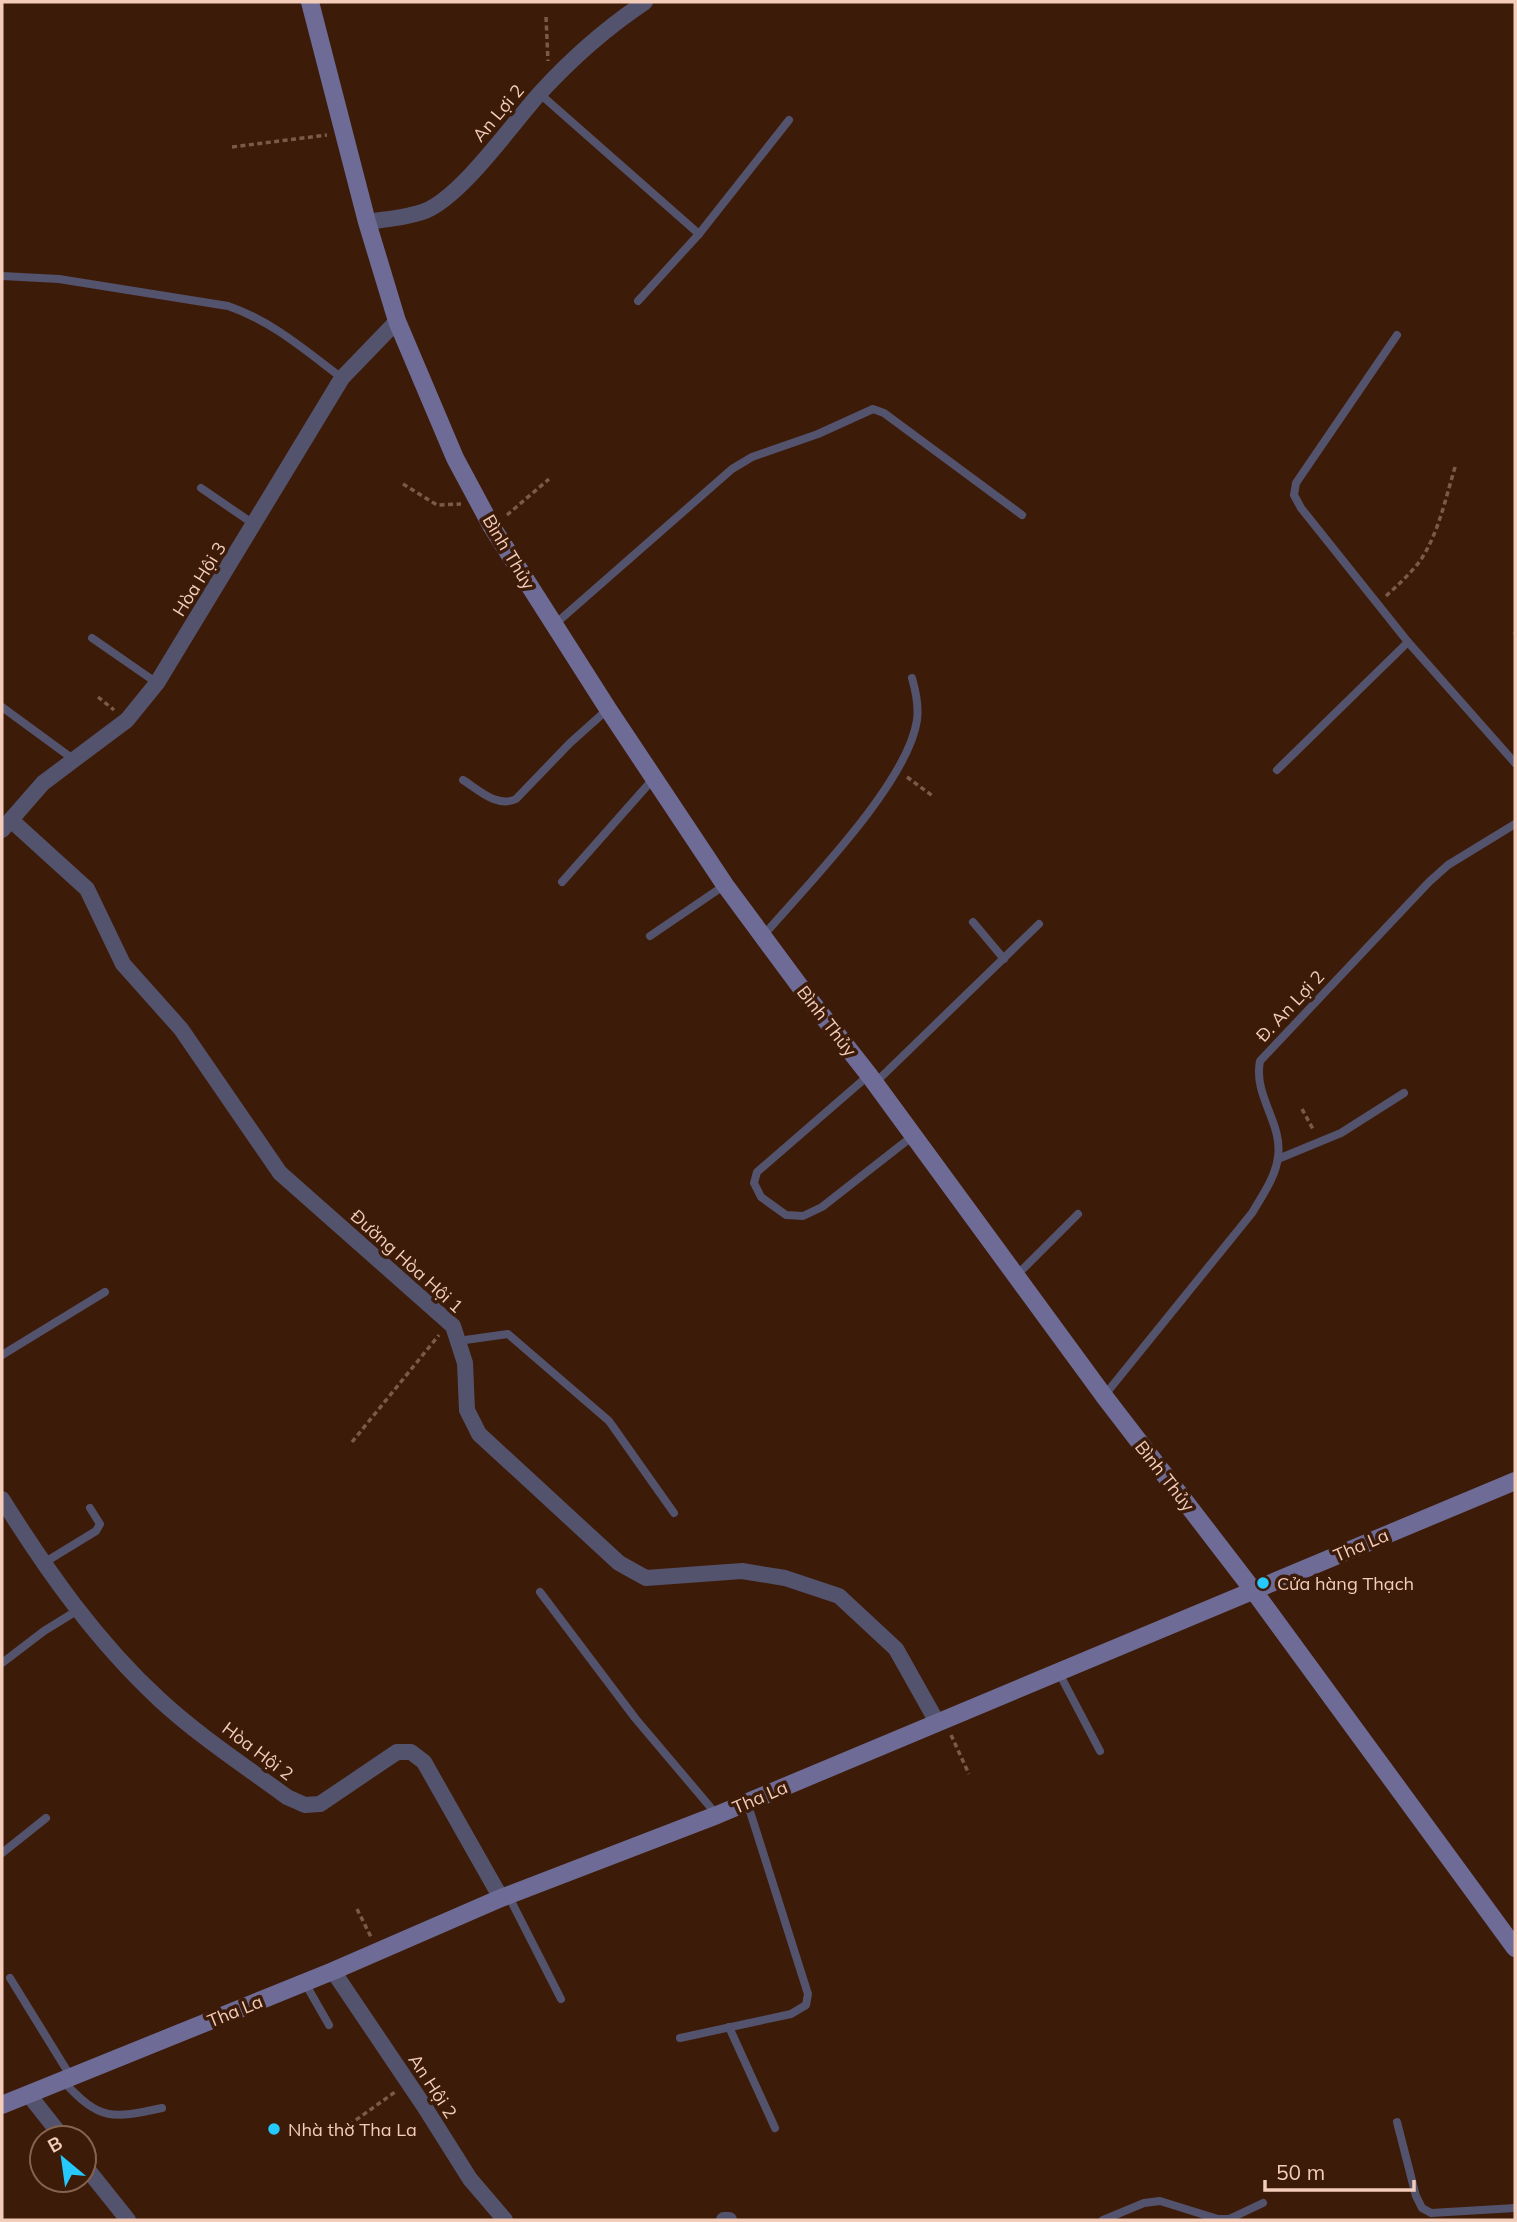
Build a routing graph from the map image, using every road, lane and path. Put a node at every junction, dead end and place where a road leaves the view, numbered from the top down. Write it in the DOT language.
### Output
graph roads {
  1 [pos="310,2"];
  2 [pos="645,2"];
  3 [pos="546,17"];
  4 [pos="544,89"];
  5 [pos="789,120"];
  6 [pos="343,133"];
  7 [pos="232,147"];
  8 [pos="367,222"];
  9 [pos="699,234"];
  10 [pos="2,276"];
  11 [pos="638,301"];
  12 [pos="397,321"];
  13 [pos="1396,335"];
  14 [pos="342,378"];
  15 [pos="1456,464"];
  16 [pos="550,479"];
  17 [pos="403,484"];
  18 [pos="201,488"];
  19 [pos="480,503"];
  20 [pos="1022,515"];
  21 [pos="255,525"];
  22 [pos="492,527"];
  23 [pos="1377,604"];
  24 [pos="554,625"];
  25 [pos="92,638"];
  26 [pos="1409,642"];
  27 [pos="912,678"];
  28 [pos="157,683"];
  29 [pos="2,707"];
  30 [pos="608,709"];
  31 [pos="74,759"];
  32 [pos="1515,763"];
  33 [pos="896,769"];
  34 [pos="1277,770"];
  35 [pos="654,778"];
  36 [pos="463,779"];
  37 [pos="934,797"];
  38 [pos="1515,824"];
  39 [pos="6,825"];
  40 [pos="562,882"];
  41 [pos="725,885"];
  42 [pos="973,922"];
  43 [pos="1040,924"];
  44 [pos="650,936"];
  45 [pos="763,936"];
  46 [pos="1004,959"];
  47 [pos="872,1079"];
  48 [pos="1404,1093"];
  49 [pos="1302,1110"];
  50 [pos="914,1135"];
  51 [pos="1320,1142"];
  52 [pos="1278,1159"];
  53 [pos="1078,1214"];
  54 [pos="1016,1276"];
  55 [pos="105,1292"];
  56 [pos="450,1323"];
  57 [pos="458,1341"];
  58 [pos="2,1356"];
  59 [pos="1104,1396"];
  60 [pos="352,1442"];
  61 [pos="1515,1481"];
  62 [pos="2,1499"];
  63 [pos="90,1508"];
  64 [pos="674,1513"];
  65 [pos="42,1563"];
  66 [pos="1253,1590"];
  67 [pos="540,1592"];
  68 [pos="78,1610"];
  69 [pos="2,1663"];
  70 [pos="1058,1671"];
  71 [pos="940,1720"];
  72 [pos="1100,1751"];
  73 [pos="969,1774"];
  74 [pos="747,1802"];
  75 [pos="717,1815"];
  76 [pos="46,1818"];
  77 [pos="2,1853"];
  78 [pos="505,1896"];
  79 [pos="357,1909"];
  80 [pos="1515,1948"];
  81 [pos="379,1951"];
  82 [pos="333,1971"];
  83 [pos="10,1978"];
  84 [pos="305,1983"];
  85 [pos="561,1999"];
  86 [pos="329,2025"];
  87 [pos="729,2027"];
  88 [pos="680,2038"];
  89 [pos="67,2079"];
  90 [pos="408,2083"];
  91 [pos="29,2095"];
  92 [pos="2,2105"];
  93 [pos="162,2108"];
  94 [pos="1397,2122"];
  95 [pos="52,2124"];
  96 [pos="349,2125"];
  97 [pos="775,2128"];
  98 [pos="98,2182"];
  99 [pos="1263,2203"];
  100 [pos="1515,2208"];
  101 [pos="128,2220"];
  102 [pos="505,2220"];
  103 [pos="1103,2220"];
  1 -- 6 [label="main road, Bình Thủy"];
  2 -- 4 [label="street, An Lợi 2"];
  3 -- 4 [label="path"];
  4 -- 8 [label="street, An Lợi 2"];
  4 -- 9 [label="lane"];
  5 -- 9 [label="lane"];
  6 -- 7 [label="path"];
  6 -- 8 [label="main road, Bình Thủy"];
  8 -- 12 [label="main road, Bình Thủy"];
  9 -- 11 [label="lane"];
  10 -- 14 [label="lane"];
  12 -- 14 [label="street, Hòa Hội 3"];
  12 -- 19 [label="main road, Bình Thủy"];
  13 -- 23 [label="lane"];
  14 -- 21 [label="street, Hòa Hội 3"];
  15 -- 23 [label="path"];
  16 -- 22 [label="path"];
  17 -- 19 [label="path"];
  18 -- 21 [label="lane"];
  19 -- 22 [label="main road, Bình Thủy"];
  20 -- 24 [label="lane"];
  21 -- 28 [label="street, Hòa Hội 3"];
  22 -- 24 [label="main road, Bình Thủy"];
  23 -- 26 [label="lane"];
  24 -- 30 [label="main road, Bình Thủy"];
  25 -- 28 [label="lane"];
  26 -- 32 [label="lane"];
  26 -- 34 [label="lane"];
  27 -- 33 [label="lane"];
  28 -- 31 [label="street, Hòa Hội 3"];
  29 -- 31 [label="lane"];
  30 -- 35 [label="main road, Bình Thủy"];
  30 -- 36 [label="lane"];
  31 -- 39 [label="street, Hòa Hội 3"];
  33 -- 37 [label="path"];
  33 -- 45 [label="lane"];
  35 -- 40 [label="lane"];
  35 -- 41 [label="main road, Bình Thủy"];
  38 -- 52 [label="lane, Đ. An Lợi 2"];
  39 -- 56 [label="street, Đường Hòa Hội 1"];
  41 -- 44 [label="lane"];
  41 -- 45 [label="main road, Bình Thủy"];
  42 -- 46 [label="lane"];
  43 -- 46 [label="lane"];
  45 -- 47 [label="main road, Bình Thủy"];
  46 -- 47 [label="lane"];
  47 -- 50 [label="main road, Bình Thủy"];
  47 -- 50 [label="lane"];
  48 -- 51 [label="lane"];
  49 -- 51 [label="path"];
  50 -- 54 [label="main road, Bình Thủy"];
  51 -- 52 [label="lane"];
  52 -- 59 [label="lane"];
  53 -- 54 [label="lane"];
  54 -- 59 [label="main road, Bình Thủy"];
  55 -- 58 [label="lane"];
  56 -- 57 [label="street, Đường Hòa Hội 1"];
  56 -- 60 [label="path"];
  57 -- 64 [label="lane"];
  57 -- 71 [label="street, Đường Hòa Hội 1"];
  59 -- 66 [label="main road, Bình Thủy"];
  61 -- 66 [label="main road, Tha La"];
  62 -- 65 [label="street, Hòa Hội 2"];
  63 -- 65 [label="lane"];
  65 -- 68 [label="street, Hòa Hội 2"];
  66 -- 70 [label="main road, Tha La"];
  66 -- 80 [label="main road, Bình Thủy"];
  67 -- 75 [label="lane"];
  68 -- 69 [label="lane"];
  68 -- 78 [label="street, Hòa Hội 2"];
  70 -- 71 [label="main road, Tha La"];
  70 -- 72 [label="lane"];
  71 -- 73 [label="path"];
  71 -- 74 [label="main road, Tha La"];
  74 -- 75 [label="main road, Tha La"];
  74 -- 87 [label="lane"];
  75 -- 78 [label="main road, Tha La"];
  76 -- 77 [label="lane"];
  78 -- 81 [label="main road, Tha La"];
  78 -- 85 [label="lane"];
  79 -- 81 [label="path"];
  81 -- 82 [label="main road, Tha La"];
  82 -- 84 [label="main road, Tha La"];
  82 -- 90 [label="street, An Hội 2"];
  83 -- 89 [label="lane"];
  84 -- 86 [label="lane"];
  84 -- 89 [label="main road, Tha La"];
  87 -- 88 [label="lane"];
  87 -- 97 [label="lane"];
  89 -- 91 [label="main road, Tha La"];
  89 -- 93 [label="lane"];
  90 -- 96 [label="path"];
  90 -- 102 [label="street, An Hội 2"];
  91 -- 92 [label="main road, Tha La"];
  91 -- 95 [label="street"];
  94 -- 100 [label="lane"];
  98 -- 101 [label="street"];
  99 -- 103 [label="lane"];
}
